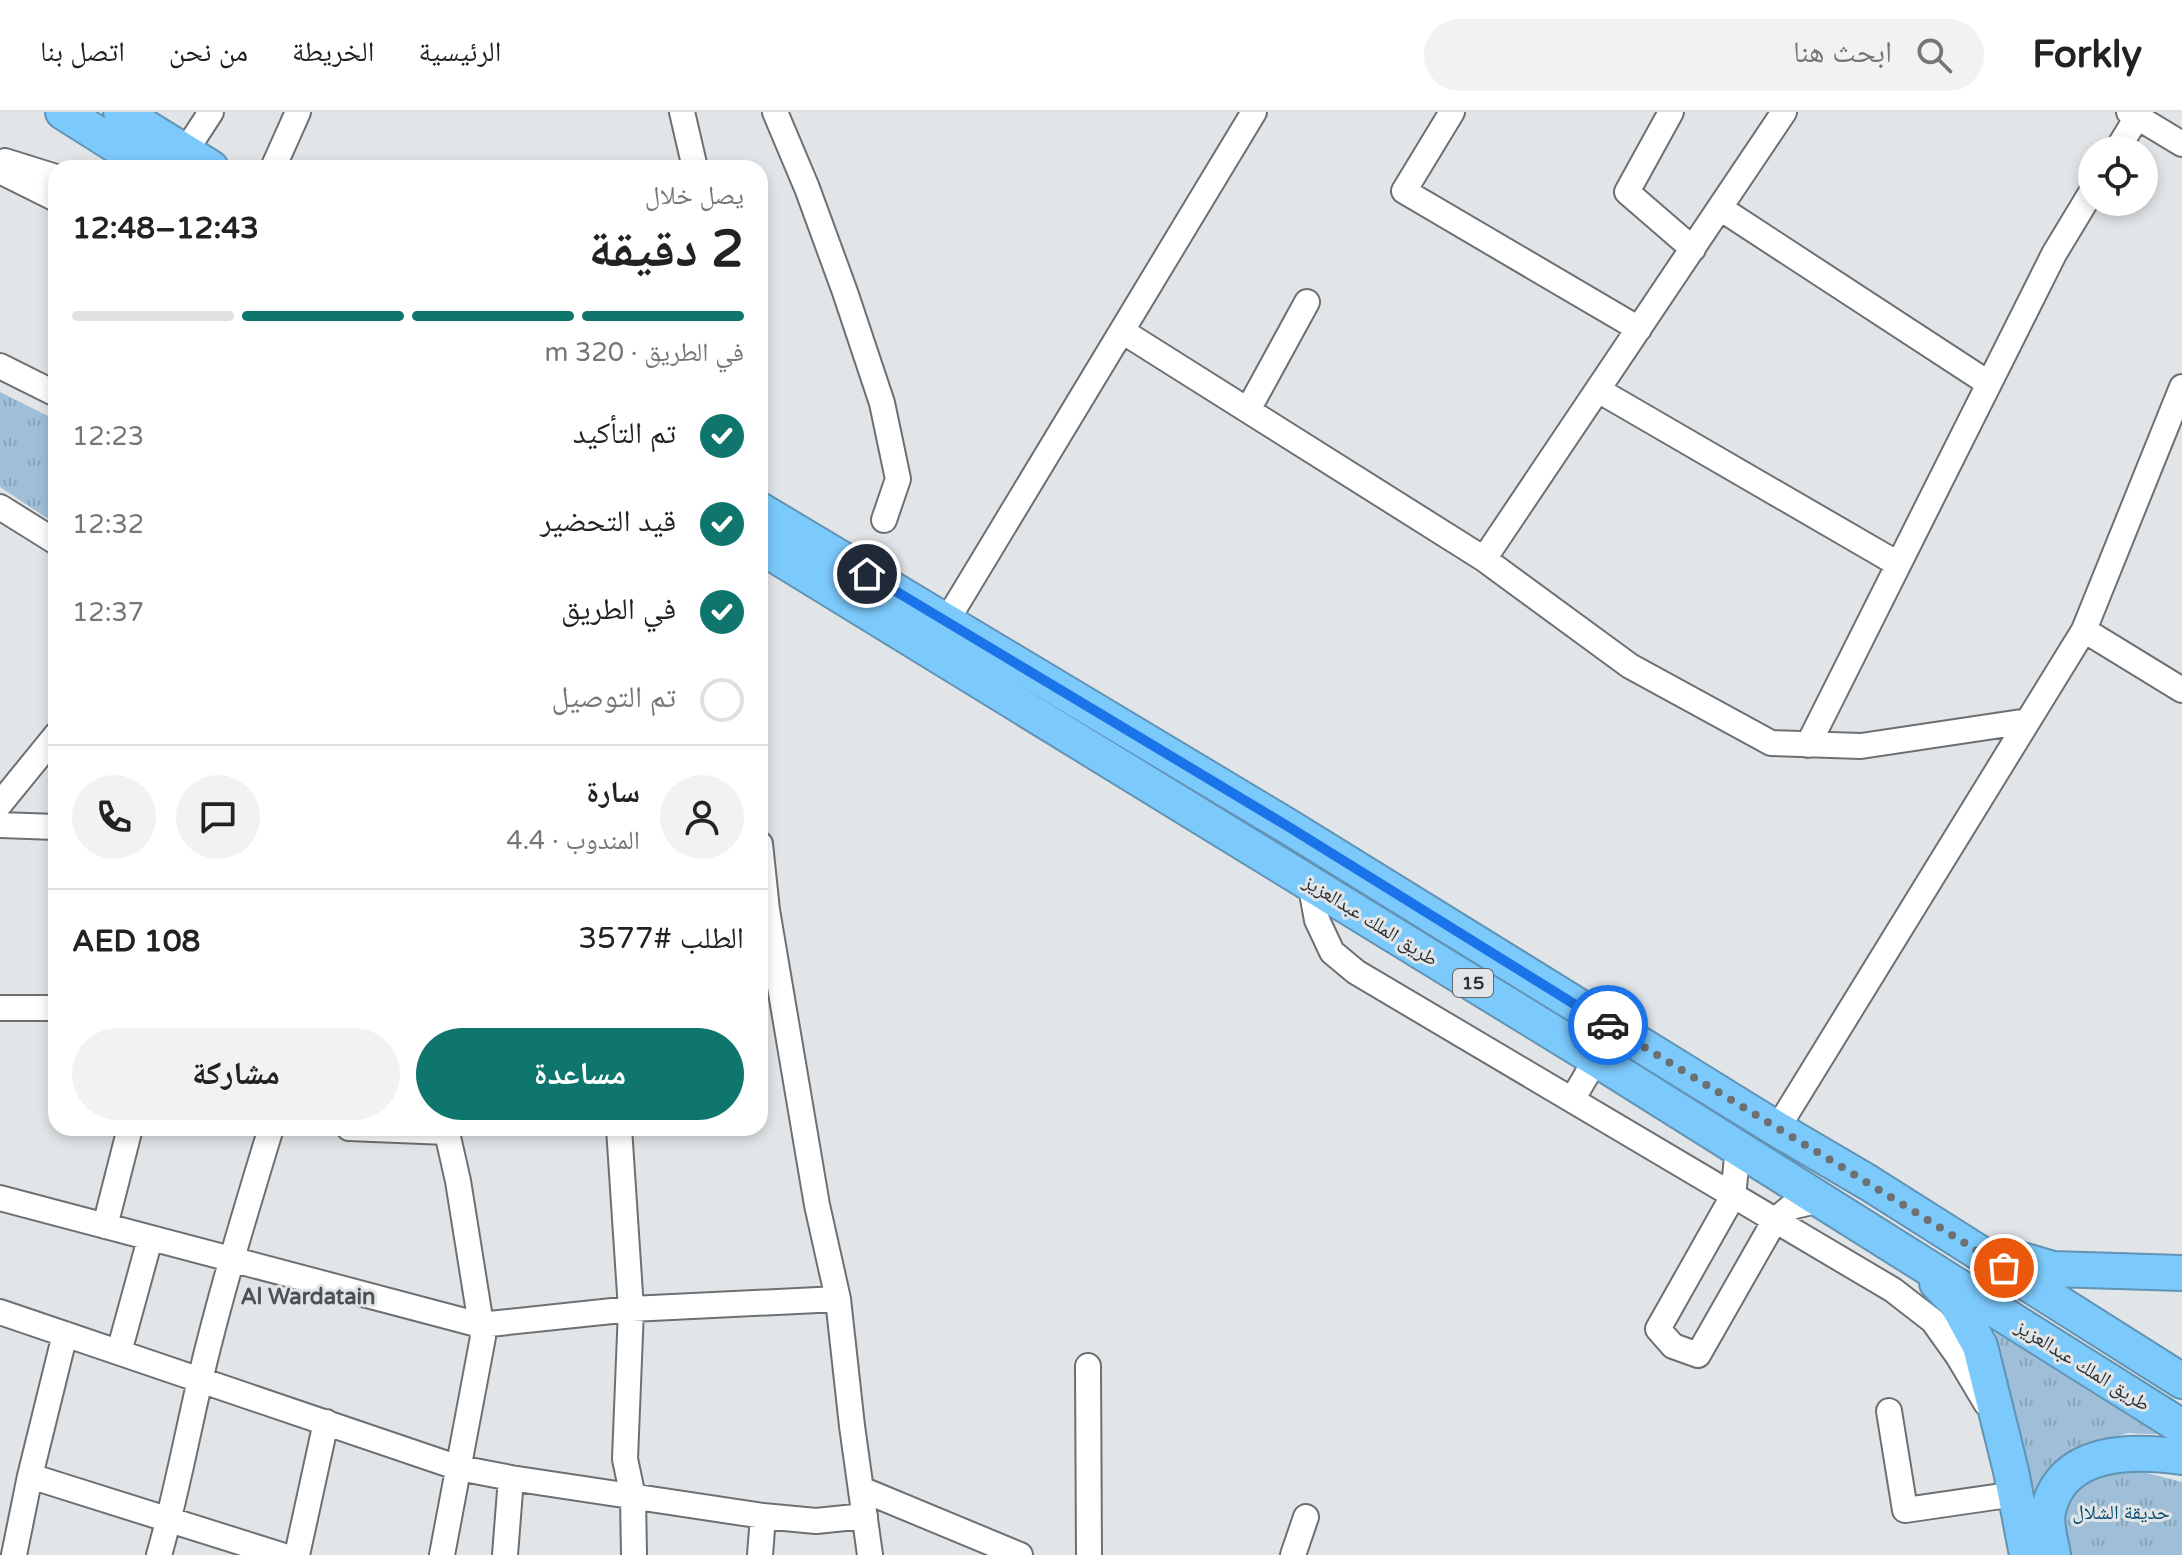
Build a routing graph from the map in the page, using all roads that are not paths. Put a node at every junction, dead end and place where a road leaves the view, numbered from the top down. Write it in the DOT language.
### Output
graph roads {
  1 [pos="63,112"];
  2 [pos="121,112"];
  3 [pos="211,112"];
  4 [pos="298,112"];
  5 [pos="682,112"];
  6 [pos="775,112"];
  7 [pos="1254,112"];
  8 [pos="1452,112"];
  9 [pos="1671,112"];
  10 [pos="1784,112"];
  11 [pos="2133,114"];
  12 [pos="2123,136"];
  13 [pos="2182,144"];
  14 [pos="0,159"];
  15 [pos="139,160"];
  16 [pos="198,160"];
  17 [pos="277,160"];
  18 [pos="693,160"];
  19 [pos="0,171"];
  20 [pos="48,174"];
  21 [pos="48,195"];
  22 [pos="1720,208"];
  23 [pos="2078,214"];
  24 [pos="1693,249"];
  25 [pos="1307,302"];
  26 [pos="1639,329"];
  27 [pos="1122,331"];
  28 [pos="0,366"];
  29 [pos="1988,383"];
  30 [pos="2182,387"];
  31 [pos="48,390"];
  32 [pos="1598,390"];
  33 [pos="1248,410"];
  34 [pos="0,507"];
  35 [pos="768,515"];
  36 [pos="884,520"];
  37 [pos="48,537"];
  38 [pos="768,551"];
  39 [pos="1484,559"];
  40 [pos="1898,564"];
  41 [pos="946,622"];
  42 [pos="2084,630"];
  43 [pos="2182,690"];
  44 [pos="2028,721"];
  45 [pos="48,745"];
  46 [pos="1808,745"];
  47 [pos="0,804"];
  48 [pos="0,825"];
  49 [pos="48,827"];
  50 [pos="1310,882"];
  51 [pos="768,916"];
  52 [pos="0,1008"];
  53 [pos="48,1008"];
  54 [pos="1596,1059"];
  55 [pos="1572,1100"];
  56 [pos="1777,1129"];
  57 [pos="128,1136"];
  58 [pos="269,1136"];
  59 [pos="448,1136"];
  60 [pos="620,1136"];
  61 [pos="1738,1148"];
  62 [pos="1733,1196"];
  63 [pos="0,1198"];
  64 [pos="1820,1200"];
  65 [pos="1775,1220"];
  66 [pos="1928,1220"];
  67 [pos="105,1226"];
  68 [pos="150,1239"];
  69 [pos="1911,1257"];
  70 [pos="231,1260"];
  71 [pos="2182,1273"];
  72 [pos="1893,1290"];
  73 [pos="838,1299"];
  74 [pos="631,1309"];
  75 [pos="0,1312"];
  76 [pos="480,1325"];
  77 [pos="65,1334"];
  78 [pos="119,1352"];
  79 [pos="1088,1366"];
  80 [pos="200,1380"];
  81 [pos="2182,1381"];
  82 [pos="1889,1411"];
  83 [pos="326,1422"];
  84 [pos="2000,1426"];
  85 [pos="2182,1427"];
  86 [pos="2182,1457"];
  87 [pos="459,1468"];
  88 [pos="30,1476"];
  89 [pos="511,1478"];
  90 [pos="861,1489"];
  91 [pos="2015,1494"];
  92 [pos="633,1497"];
  93 [pos="763,1516"];
  94 [pos="865,1516"];
  95 [pos="1306,1517"];
  96 [pos="169,1521"];
  97 [pos="14,1555"];
  98 [pos="159,1555"];
  99 [pos="281,1555"];
  100 [pos="297,1555"];
  101 [pos="442,1555"];
  102 [pos="505,1555"];
  103 [pos="634,1555"];
  104 [pos="760,1555"];
  105 [pos="870,1555"];
  106 [pos="1020,1555"];
  107 [pos="1089,1555"];
  108 [pos="1293,1555"];
  109 [pos="2027,1555"];
  110 [pos="2053,1555"];
  1 -- 15 [label="highway"];
  2 -- 16 [label="highway"];
  3 -- 16 [label="street"];
  4 -- 17 [label="street"];
  5 -- 18 [label="street"];
  6 -- 36 [label="street"];
  7 -- 27 [label="street"];
  8 -- 26 [label="street"];
  9 -- 24 [label="street"];
  10 -- 22 [label="street"];
  11 -- 12 [label="street"];
  11 -- 13 [label="street"];
  14 -- 20 [label="street"];
  19 -- 21 [label="street"];
  22 -- 24 [label="street"];
  22 -- 29 [label="street"];
  23 -- 29 [label="street"];
  24 -- 26 [label="street"];
  25 -- 33 [label="street"];
  26 -- 32 [label="street"];
  27 -- 33 [label="street"];
  27 -- 41 [label="street"];
  28 -- 31 [label="street"];
  29 -- 40 [label="street"];
  30 -- 42 [label="street"];
  32 -- 39 [label="street"];
  32 -- 40 [label="street"];
  33 -- 39 [label="street"];
  34 -- 37 [label="street"];
  35 -- 41 [label="highway, طريق الملك عبدالعزيز / 15"];
  38 -- 50 [label="highway, طريق الملك عبدالعزيز / 15"];
  39 -- 46 [label="street"];
  40 -- 46 [label="street"];
  41 -- 56 [label="highway, طريق الملك عبدالعزيز / 15"];
  42 -- 43 [label="street"];
  42 -- 44 [label="street"];
  44 -- 46 [label="street"];
  44 -- 56 [label="street"];
  45 -- 47 [label="street"];
  48 -- 49 [label="street"];
  50 -- 54 [label="highway, طريق الملك عبدالعزيز / 15"];
  50 -- 55 [label="street"];
  51 -- 73 [label="street"];
  52 -- 53 [label="street"];
  54 -- 55 [label="street"];
  54 -- 61 [label="highway, طريق الملك عبدالعزيز / 15"];
  55 -- 62 [label="street"];
  56 -- 66 [label="highway, طريق الملك عبدالعزيز / 15"];
  57 -- 67 [label="street"];
  58 -- 70 [label="street"];
  59 -- 76 [label="street"];
  60 -- 74 [label="street"];
  61 -- 62 [label="street"];
  61 -- 64 [label="highway, طريق الملك عبدالعزيز / 15"];
  62 -- 65 [label="street"];
  62 -- 65 [label="street"];
  63 -- 67 [label="street"];
  64 -- 65 [label="street"];
  64 -- 69 [label="highway, طريق الملك عبدالعزيز / 15"];
  65 -- 72 [label="street"];
  66 -- 71 [label="highway"];
  66 -- 81 [label="highway, طريق الملك عبدالعزيز / 15"];
  67 -- 68 [label="street"];
  68 -- 70 [label="street"];
  68 -- 78 [label="street"];
  69 -- 72 [label="street"];
  69 -- 84 [label="highway"];
  69 -- 85 [label="highway, طريق الملك عبدالعزيز / 15"];
  70 -- 76 [label="street"];
  70 -- 80 [label="street"];
  72 -- 84 [label="street"];
  73 -- 74 [label="street"];
  73 -- 90 [label="street"];
  74 -- 76 [label="street"];
  74 -- 92 [label="street"];
  75 -- 77 [label="street"];
  76 -- 87 [label="street"];
  77 -- 78 [label="street"];
  77 -- 88 [label="street"];
  78 -- 80 [label="street"];
  79 -- 107 [label="street"];
  80 -- 83 [label="street"];
  80 -- 96 [label="street"];
  82 -- 91 [label="street"];
  83 -- 87 [label="street"];
  83 -- 100 [label="street"];
  84 -- 91 [label="highway"];
  86 -- 110 [label="highway"];
  87 -- 89 [label="street"];
  87 -- 101 [label="street"];
  88 -- 96 [label="street"];
  88 -- 97 [label="street"];
  89 -- 92 [label="street"];
  89 -- 102 [label="street"];
  90 -- 94 [label="street"];
  90 -- 106 [label="street"];
  91 -- 109 [label="highway"];
  92 -- 93 [label="street"];
  92 -- 103 [label="street"];
  93 -- 94 [label="street"];
  93 -- 104 [label="street"];
  94 -- 105 [label="street"];
  95 -- 108 [label="street"];
  96 -- 98 [label="street"];
  96 -- 99 [label="street"];
}
